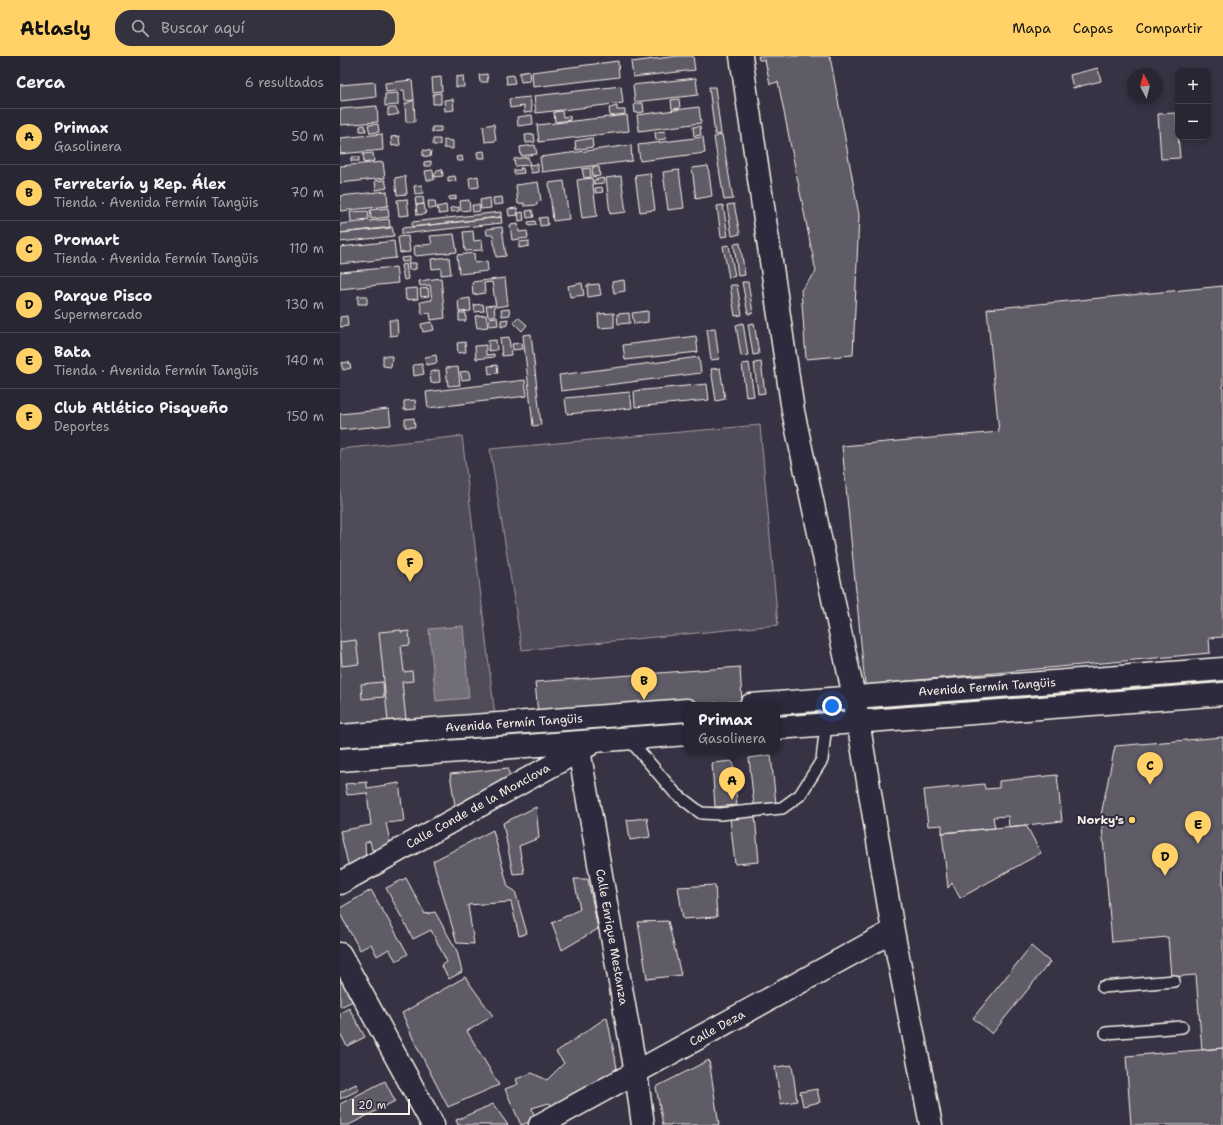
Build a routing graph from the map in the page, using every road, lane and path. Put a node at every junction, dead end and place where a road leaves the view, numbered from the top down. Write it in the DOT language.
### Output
graph roads {
  1 [pos="741,56"];
  2 [pos="1223,669"];
  3 [pos="1136,676"];
  4 [pos="1223,694"];
  5 [pos="854,697"];
  6 [pos="1138,701"];
  7 [pos="780,703"];
  8 [pos="684,710"];
  9 [pos="593,717"];
  10 [pos="858,722"];
  11 [pos="826,724"];
  12 [pos="780,728"];
  13 [pos="684,734"];
  14 [pos="340,736"];
  15 [pos="629,739"];
  16 [pos="587,746"];
  17 [pos="340,760"];
  18 [pos="340,883"];
  19 [pos="893,931"];
  20 [pos="340,954"];
  21 [pos="1174,982"];
  22 [pos="1102,987"];
  23 [pos="1182,1027"];
  24 [pos="1106,1033"];
  25 [pos="636,1073"];
  26 [pos="433,1125"];
  27 [pos="540,1125"];
  28 [pos="643,1125"];
  29 [pos="931,1125"];
  1 -- 5 [label="street"];
  2 -- 3 [label="street, Avenida Fermín Tangüis"];
  3 -- 5 [label="street, Avenida Fermín Tangüis"];
  3 -- 6 [label="street"];
  4 -- 6 [label="street, Avenida Fermín Tangüis"];
  5 -- 7 [label="street, Avenida Fermín Tangüis"];
  5 -- 10 [label="street"];
  6 -- 10 [label="street, Avenida Fermín Tangüis"];
  8 -- 9 [label="street, Avenida Fermín Tangüis"];
  9 -- 14 [label="street, Avenida Fermín Tangüis"];
  9 -- 16 [label="street"];
  10 -- 11 [label="street, Avenida Fermín Tangüis"];
  10 -- 19 [label="street"];
  11 -- 12 [label="street, Avenida Fermín Tangüis"];
  11 -- 15 [label="lane"];
  13 -- 15 [label="street, Avenida Fermín Tangüis"];
  15 -- 16 [label="street, Avenida Fermín Tangüis"];
  16 -- 17 [label="street, Avenida Fermín Tangüis"];
  16 -- 18 [label="street, Calle Conde de la Monclova"];
  16 -- 25 [label="street, Calle Enrique Mestanza"];
  19 -- 25 [label="street, Calle Deza"];
  19 -- 29 [label="street"];
  20 -- 26 [label="street"];
  21 -- 22 [label="lane"];
  23 -- 24 [label="lane"];
  25 -- 27 [label="street, Calle Deza"];
  25 -- 28 [label="street, Calle Enrique Mestanza"];
}
